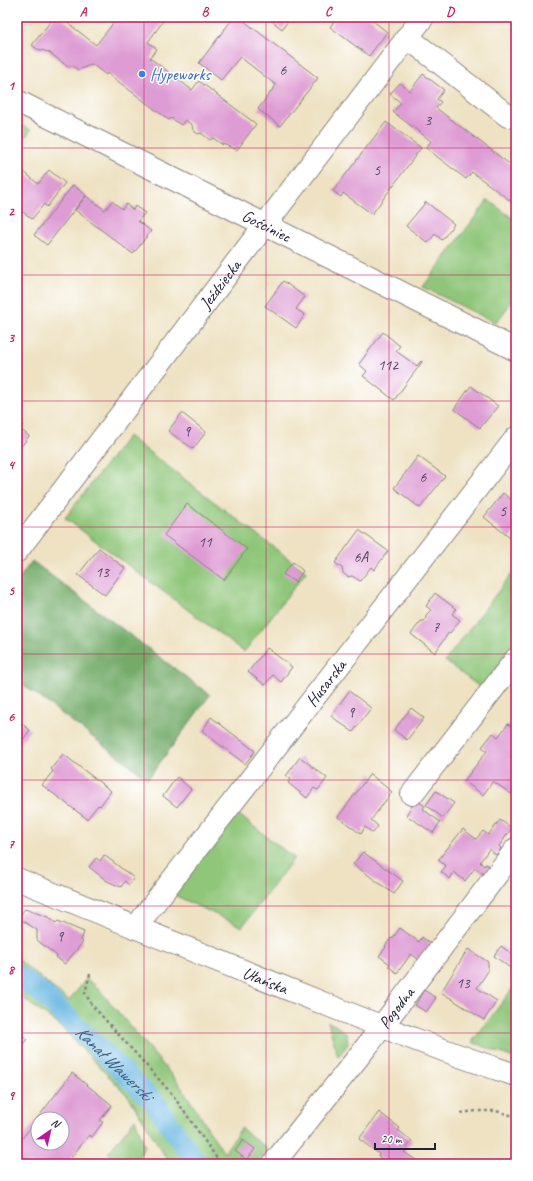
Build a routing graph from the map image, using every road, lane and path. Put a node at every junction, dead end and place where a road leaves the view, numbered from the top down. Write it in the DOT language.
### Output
graph roads {
  1 [pos="423,17"];
  2 [pos="407,37"];
  3 [pos="17,101"];
  4 [pos="508,116"];
  5 [pos="265,225"];
  6 [pos="516,350"];
  7 [pos="516,438"];
  8 [pos="17,551"];
  9 [pos="516,658"];
  10 [pos="412,794"];
  11 [pos="516,849"];
  12 [pos="17,879"];
  13 [pos="136,928"];
  14 [pos="90,974"];
  15 [pos="381,1026"];
  16 [pos="516,1075"];
  17 [pos="461,1113"];
  18 [pos="516,1113"];
  19 [pos="221,1164"];
  20 [pos="273,1164"];
  1 -- 2 [label="street, Jeździecka"];
  2 -- 4 [label="street"];
  2 -- 5 [label="street, Jeździecka"];
  3 -- 5 [label="street, Gościniec"];
  5 -- 6 [label="street, Gościniec"];
  5 -- 8 [label="street, Jeździecka"];
  7 -- 13 [label="street, Husarska"];
  9 -- 10 [label="street"];
  11 -- 15 [label="street, Pogodna"];
  12 -- 13 [label="street, Ułańska"];
  13 -- 15 [label="street, Ułańska"];
  14 -- 19 [label="path"];
  15 -- 16 [label="street, Ułańska"];
  15 -- 20 [label="street, Pogodna"];
  17 -- 18 [label="path"];
}
